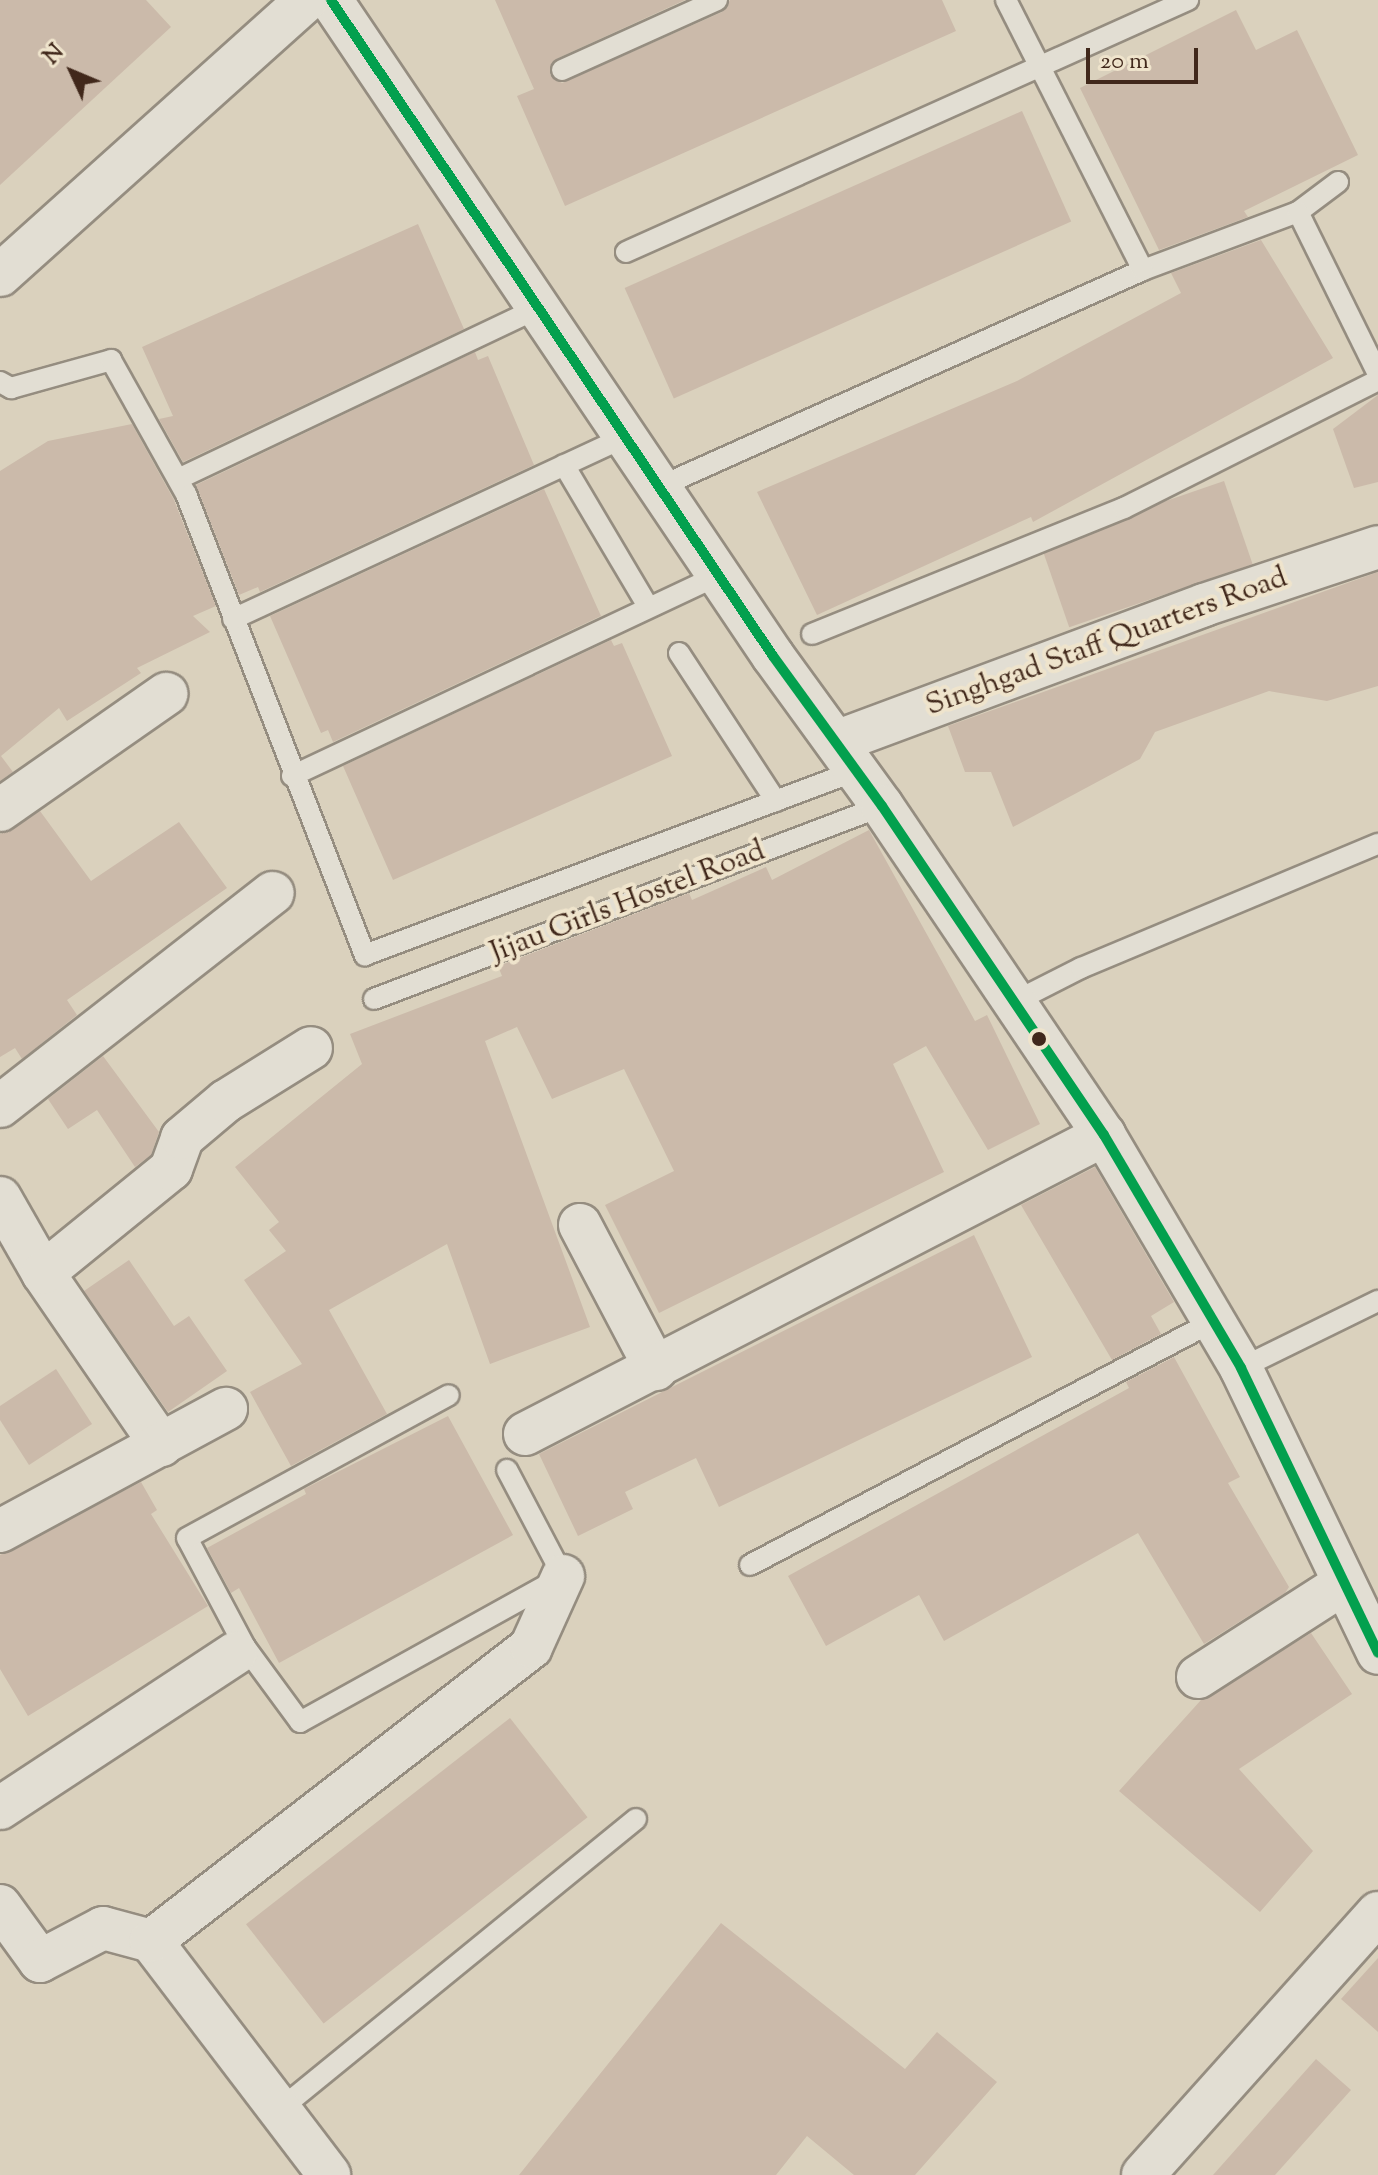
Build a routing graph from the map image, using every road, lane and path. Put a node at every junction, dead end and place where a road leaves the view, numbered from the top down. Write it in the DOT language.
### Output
graph roads {
  1 [pos="306,0"];
  2 [pos="331,0"];
  3 [pos="717,0"];
  4 [pos="1006,0"];
  5 [pos="1188,0"];
  6 [pos="1042,68"];
  7 [pos="562,70"];
  8 [pos="1338,182"];
  9 [pos="1298,212"];
  10 [pos="626,252"];
  11 [pos="1143,270"];
  12 [pos="0,275"];
  13 [pos="538,308"];
  14 [pos="1378,377"];
  15 [pos="0,382"];
  16 [pos="625,437"];
  17 [pos="564,465"];
  18 [pos="178,479"];
  19 [pos="659,487"];
  20 [pos="1378,547"];
  21 [pos="719,575"];
  22 [pos="647,605"];
  23 [pos="233,619"];
  24 [pos="812,634"];
  25 [pos="679,653"];
  26 [pos="166,694"];
  27 [pos="846,756"];
  28 [pos="292,776"];
  29 [pos="776,801"];
  30 [pos="882,806"];
  31 [pos="0,810"];
  32 [pos="1378,844"];
  33 [pos="273,893"];
  34 [pos="374,999"];
  35 [pos="1016,1001"];
  36 [pos="311,1048"];
  37 [pos="0,1106"];
  38 [pos="1104,1135"];
  39 [pos="0,1198"];
  40 [pos="580,1225"];
  41 [pos="43,1273"];
  42 [pos="1378,1301"];
  43 [pos="1214,1321"];
  44 [pos="1241,1368"];
  45 [pos="656,1369"];
  46 [pos="449,1395"];
  47 [pos="226,1409"];
  48 [pos="161,1445"];
  49 [pos="516,1452"];
  50 [pos="0,1531"];
  51 [pos="750,1565"];
  52 [pos="563,1576"];
  53 [pos="1343,1584"];
  54 [pos="240,1650"];
  55 [pos="1378,1653"];
  56 [pos="1198,1677"];
  57 [pos="0,1808"];
  58 [pos="636,1819"];
  59 [pos="0,1906"];
  60 [pos="1378,1913"];
  61 [pos="151,1941"];
  62 [pos="278,2111"];
  63 [pos="329,2175"];
  64 [pos="1143,2175"];
  1 -- 12 [label="street"];
  2 -- 13 [label="street"];
  3 -- 7 [label="lane"];
  4 -- 6 [label="lane"];
  5 -- 6 [label="lane"];
  6 -- 10 [label="lane"];
  6 -- 11 [label="lane"];
  8 -- 9 [label="lane"];
  9 -- 11 [label="lane"];
  9 -- 14 [label="lane"];
  11 -- 19 [label="lane"];
  13 -- 16 [label="street"];
  13 -- 18 [label="lane"];
  14 -- 24 [label="lane"];
  15 -- 18 [label="lane"];
  16 -- 17 [label="lane"];
  16 -- 19 [label="street"];
  17 -- 22 [label="lane"];
  17 -- 23 [label="lane"];
  18 -- 23 [label="lane"];
  19 -- 21 [label="street"];
  20 -- 27 [label="street, Singhgad Staff Quarters Road"];
  21 -- 22 [label="lane"];
  21 -- 27 [label="street"];
  22 -- 28 [label="lane"];
  23 -- 28 [label="lane"];
  25 -- 29 [label="lane"];
  26 -- 31 [label="street"];
  27 -- 29 [label="lane"];
  27 -- 30 [label="street"];
  28 -- 29 [label="lane"];
  30 -- 34 [label="lane, Jijau Girls Hostel Road"];
  30 -- 35 [label="street"];
  32 -- 35 [label="lane"];
  33 -- 37 [label="street"];
  35 -- 38 [label="street"];
  36 -- 41 [label="street"];
  38 -- 43 [label="street"];
  38 -- 45 [label="street"];
  39 -- 41 [label="street"];
  40 -- 45 [label="street"];
  41 -- 48 [label="street"];
  42 -- 44 [label="lane"];
  43 -- 44 [label="street"];
  43 -- 51 [label="lane"];
  44 -- 53 [label="street"];
  45 -- 49 [label="street"];
  46 -- 54 [label="lane"];
  47 -- 48 [label="street"];
  48 -- 50 [label="street"];
  49 -- 52 [label="lane"];
  52 -- 54 [label="lane"];
  52 -- 61 [label="street"];
  53 -- 55 [label="street"];
  53 -- 56 [label="street"];
  54 -- 57 [label="street"];
  58 -- 62 [label="lane"];
  59 -- 61 [label="street"];
  60 -- 64 [label="street"];
  61 -- 62 [label="street"];
  62 -- 63 [label="street"];
}
